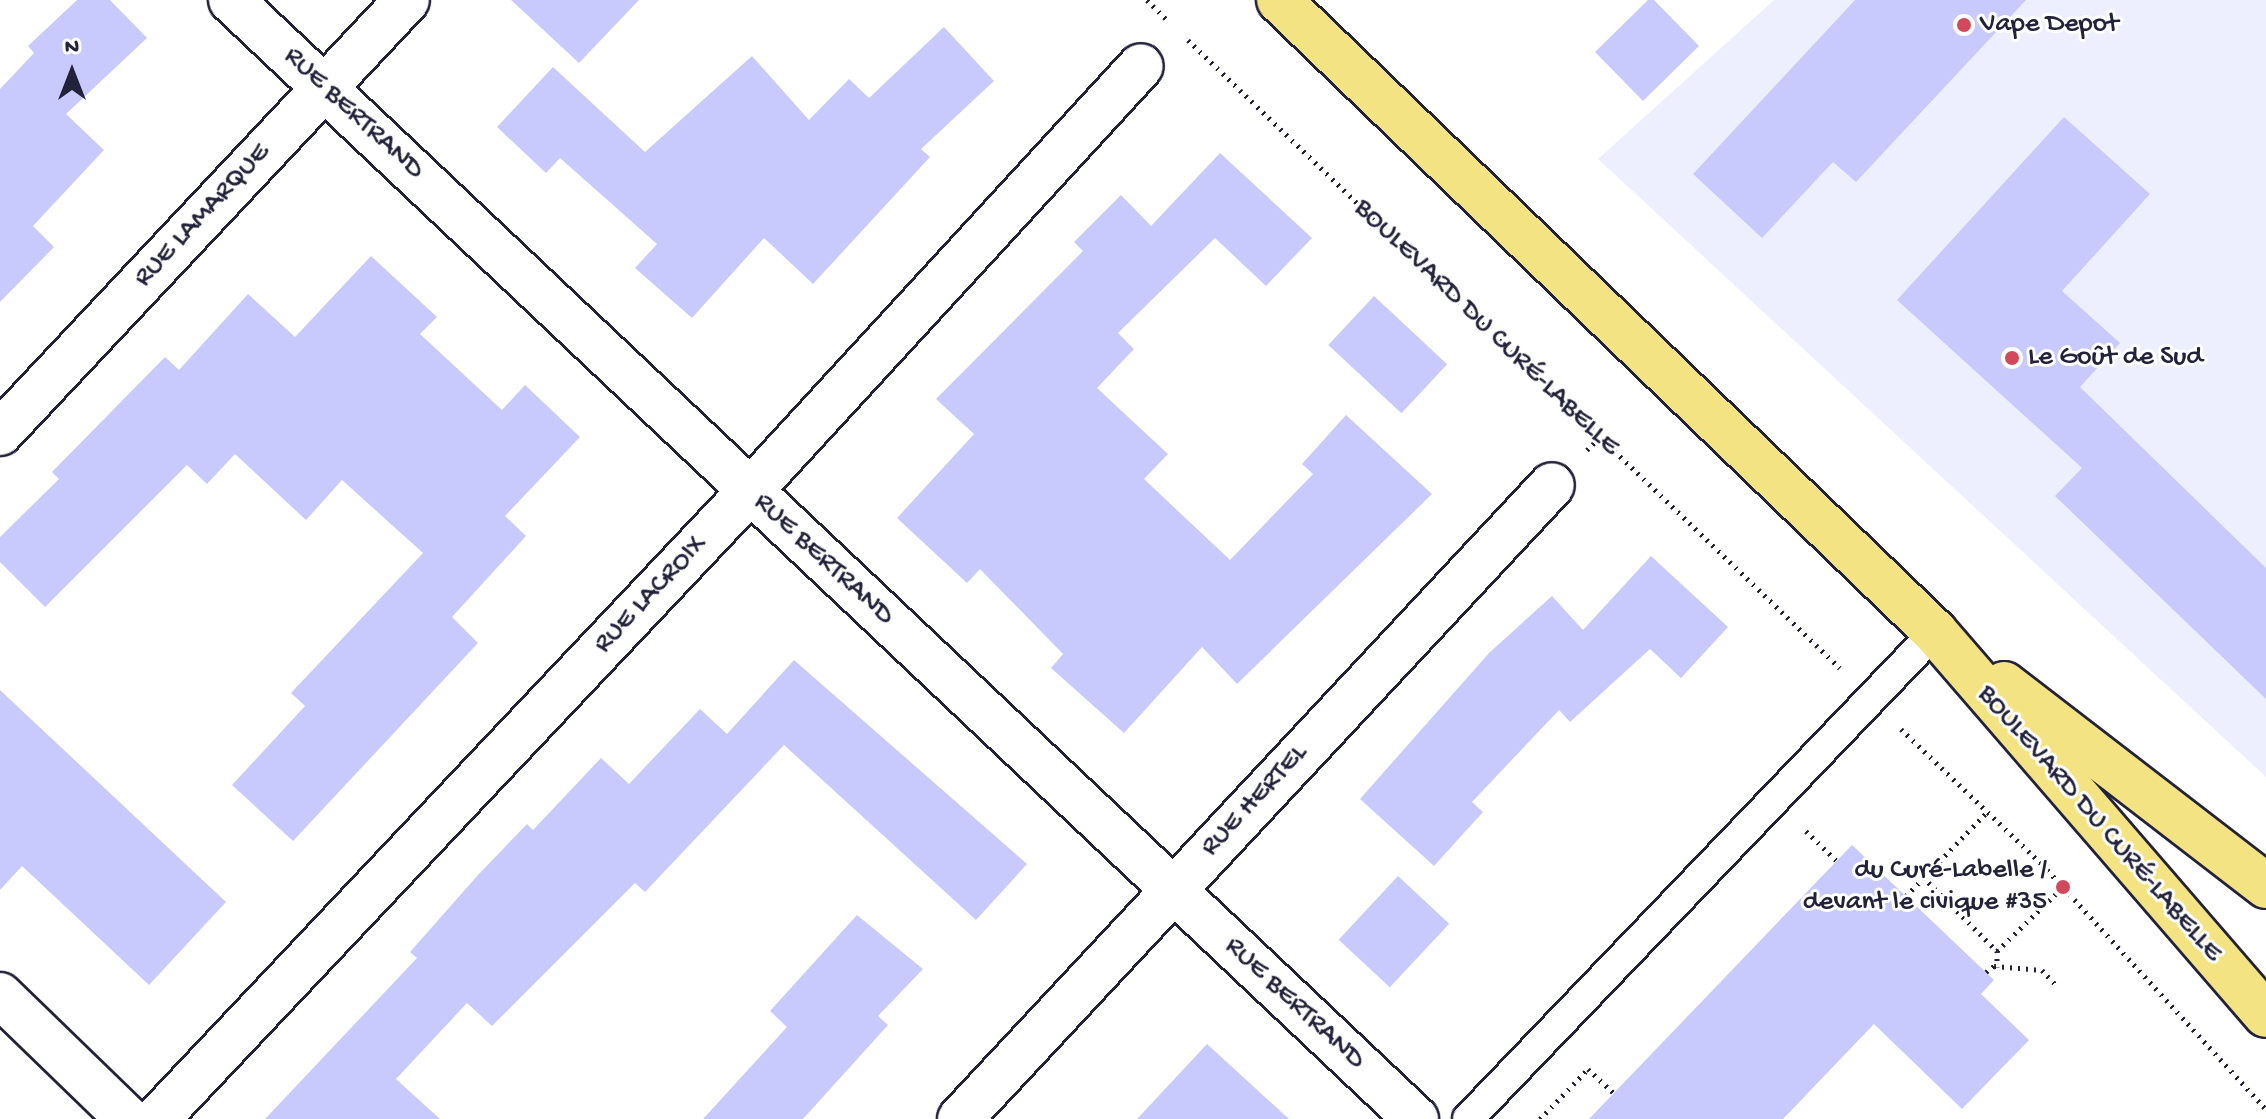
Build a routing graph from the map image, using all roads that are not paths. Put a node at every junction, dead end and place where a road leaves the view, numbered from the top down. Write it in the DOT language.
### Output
graph roads {
  1 [pos="231,0"];
  2 [pos="407,0"];
  3 [pos="1279,0"];
  4 [pos="1141,66"];
  5 [pos="323,88"];
  6 [pos="0,433"];
  7 [pos="1552,485"];
  8 [pos="750,491"];
  9 [pos="1935,632"];
  10 [pos="2266,886"];
  11 [pos="1172,890"];
  12 [pos="0,995"];
  13 [pos="2266,1015"];
  14 [pos="128,1119"];
  15 [pos="157,1119"];
  16 [pos="960,1119"];
  17 [pos="1416,1119"];
  18 [pos="1468,1119"];
  1 -- 5 [label="street, RUE BERTRAND"];
  2 -- 5 [label="street, RUE LAMARQUE"];
  3 -- 9 [label="main road, BOULEVARD DU CURÉ-LABELLE"];
  4 -- 8 [label="street, RUE LACROIX"];
  5 -- 6 [label="street, RUE LAMARQUE"];
  5 -- 8 [label="street, RUE BERTRAND"];
  7 -- 11 [label="street, RUE HERTEL"];
  8 -- 11 [label="street, RUE BERTRAND"];
  8 -- 15 [label="street, RUE LACROIX"];
  9 -- 10 [label="main road, BOULEVARD DU CURÉ-LABELLE"];
  9 -- 13 [label="main road, BOULEVARD DU CURÉ-LABELLE"];
  9 -- 18 [label="lane"];
  11 -- 16 [label="street, RUE HERTEL"];
  11 -- 17 [label="street, RUE BERTRAND"];
  12 -- 14 [label="street"];
}
